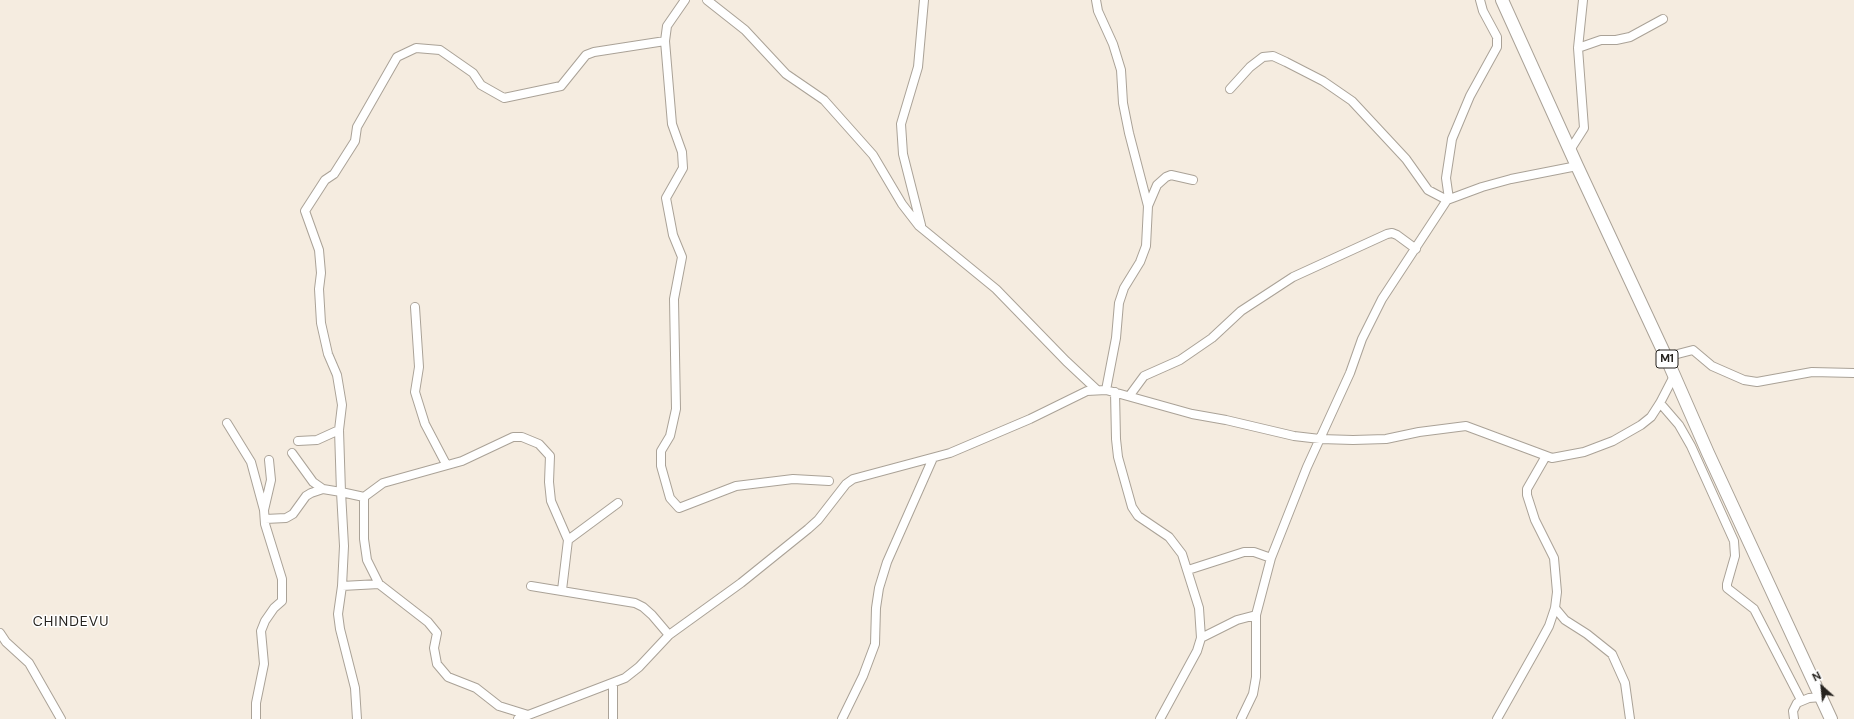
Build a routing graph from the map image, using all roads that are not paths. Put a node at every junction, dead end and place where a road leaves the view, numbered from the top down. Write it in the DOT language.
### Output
graph roads {
  1 [pos="685,0"];
  2 [pos="707,0"];
  3 [pos="924,0"];
  4 [pos="1096,0"];
  5 [pos="1480,0"];
  6 [pos="1502,0"];
  7 [pos="1584,0"];
  8 [pos="1663,19"];
  9 [pos="665,41"];
  10 [pos="1578,48"];
  11 [pos="1230,89"];
  12 [pos="1570,150"];
  13 [pos="1577,166"];
  14 [pos="1193,180"];
  15 [pos="1448,199"];
  16 [pos="1148,206"];
  17 [pos="923,230"];
  18 [pos="1416,249"];
  19 [pos="415,307"];
  20 [pos="1666,358"];
  21 [pos="1854,373"];
  22 [pos="1674,376"];
  23 [pos="1098,390"];
  24 [pos="1106,390"];
  25 [pos="1115,392"];
  26 [pos="1130,396"];
  27 [pos="1660,404"];
  28 [pos="227,422"];
  29 [pos="339,430"];
  30 [pos="1320,439"];
  31 [pos="298,441"];
  32 [pos="292,453"];
  33 [pos="1546,456"];
  34 [pos="933,458"];
  35 [pos="269,460"];
  36 [pos="446,464"];
  37 [pos="829,482"];
  38 [pos="323,489"];
  39 [pos="340,492"];
  40 [pos="364,497"];
  41 [pos="618,503"];
  42 [pos="264,510"];
  43 [pos="265,519"];
  44 [pos="568,540"];
  45 [pos="1271,558"];
  46 [pos="1188,570"];
  47 [pos="379,584"];
  48 [pos="342,586"];
  49 [pos="531,586"];
  50 [pos="562,590"];
  51 [pos="1555,608"];
  52 [pos="1256,615"];
  53 [pos="0,633"];
  54 [pos="669,635"];
  55 [pos="1201,638"];
  56 [pos="613,684"];
  57 [pos="1822,698"];
  58 [pos="1801,700"];
  59 [pos="528,715"];
  60 [pos="61,719"];
  61 [pos="256,719"];
  62 [pos="356,719"];
  63 [pos="518,719"];
  64 [pos="613,719"];
  65 [pos="842,719"];
  66 [pos="1160,719"];
  67 [pos="1241,719"];
  68 [pos="1497,719"];
  69 [pos="1630,719"];
  70 [pos="1794,719"];
  71 [pos="1832,719"];
  1 -- 9 [label="street"];
  2 -- 17 [label="street"];
  3 -- 17 [label="street"];
  4 -- 16 [label="street"];
  5 -- 15 [label="street"];
  6 -- 12 [label="highway, M1"];
  7 -- 10 [label="street"];
  8 -- 10 [label="street"];
  9 -- 29 [label="street"];
  9 -- 37 [label="street"];
  10 -- 12 [label="street"];
  11 -- 15 [label="street"];
  12 -- 13 [label="highway, M1"];
  13 -- 15 [label="street"];
  13 -- 20 [label="highway, M1"];
  14 -- 16 [label="street"];
  15 -- 18 [label="street"];
  16 -- 24 [label="street"];
  17 -- 23 [label="street"];
  18 -- 26 [label="street"];
  18 -- 30 [label="street"];
  19 -- 36 [label="street"];
  20 -- 21 [label="street"];
  20 -- 22 [label="highway, M1"];
  22 -- 27 [label="street"];
  22 -- 57 [label="highway, M1"];
  23 -- 24 [label="street"];
  23 -- 34 [label="street"];
  24 -- 25 [label="street"];
  25 -- 26 [label="street"];
  25 -- 46 [label="street"];
  26 -- 30 [label="street"];
  27 -- 33 [label="street"];
  27 -- 58 [label="street"];
  28 -- 42 [label="street"];
  29 -- 31 [label="street"];
  29 -- 39 [label="street"];
  30 -- 33 [label="street"];
  30 -- 45 [label="street"];
  32 -- 38 [label="street"];
  33 -- 51 [label="street"];
  34 -- 54 [label="street"];
  34 -- 65 [label="street"];
  35 -- 42 [label="street"];
  36 -- 40 [label="street"];
  36 -- 44 [label="street"];
  38 -- 39 [label="street"];
  38 -- 43 [label="street"];
  39 -- 40 [label="street"];
  39 -- 48 [label="street"];
  40 -- 47 [label="street"];
  41 -- 44 [label="street"];
  42 -- 43 [label="street"];
  43 -- 61 [label="street"];
  44 -- 50 [label="street"];
  45 -- 46 [label="street"];
  45 -- 52 [label="street"];
  46 -- 55 [label="street"];
  47 -- 48 [label="street"];
  47 -- 59 [label="street"];
  48 -- 62 [label="street"];
  49 -- 50 [label="street"];
  50 -- 54 [label="street"];
  51 -- 68 [label="street"];
  51 -- 69 [label="street"];
  52 -- 55 [label="street"];
  52 -- 67 [label="street"];
  53 -- 60 [label="street"];
  54 -- 56 [label="street"];
  55 -- 66 [label="street"];
  56 -- 59 [label="street"];
  56 -- 64 [label="street"];
  57 -- 58 [label="street"];
  57 -- 71 [label="highway, M1"];
  58 -- 70 [label="street"];
  59 -- 63 [label="street"];
}
